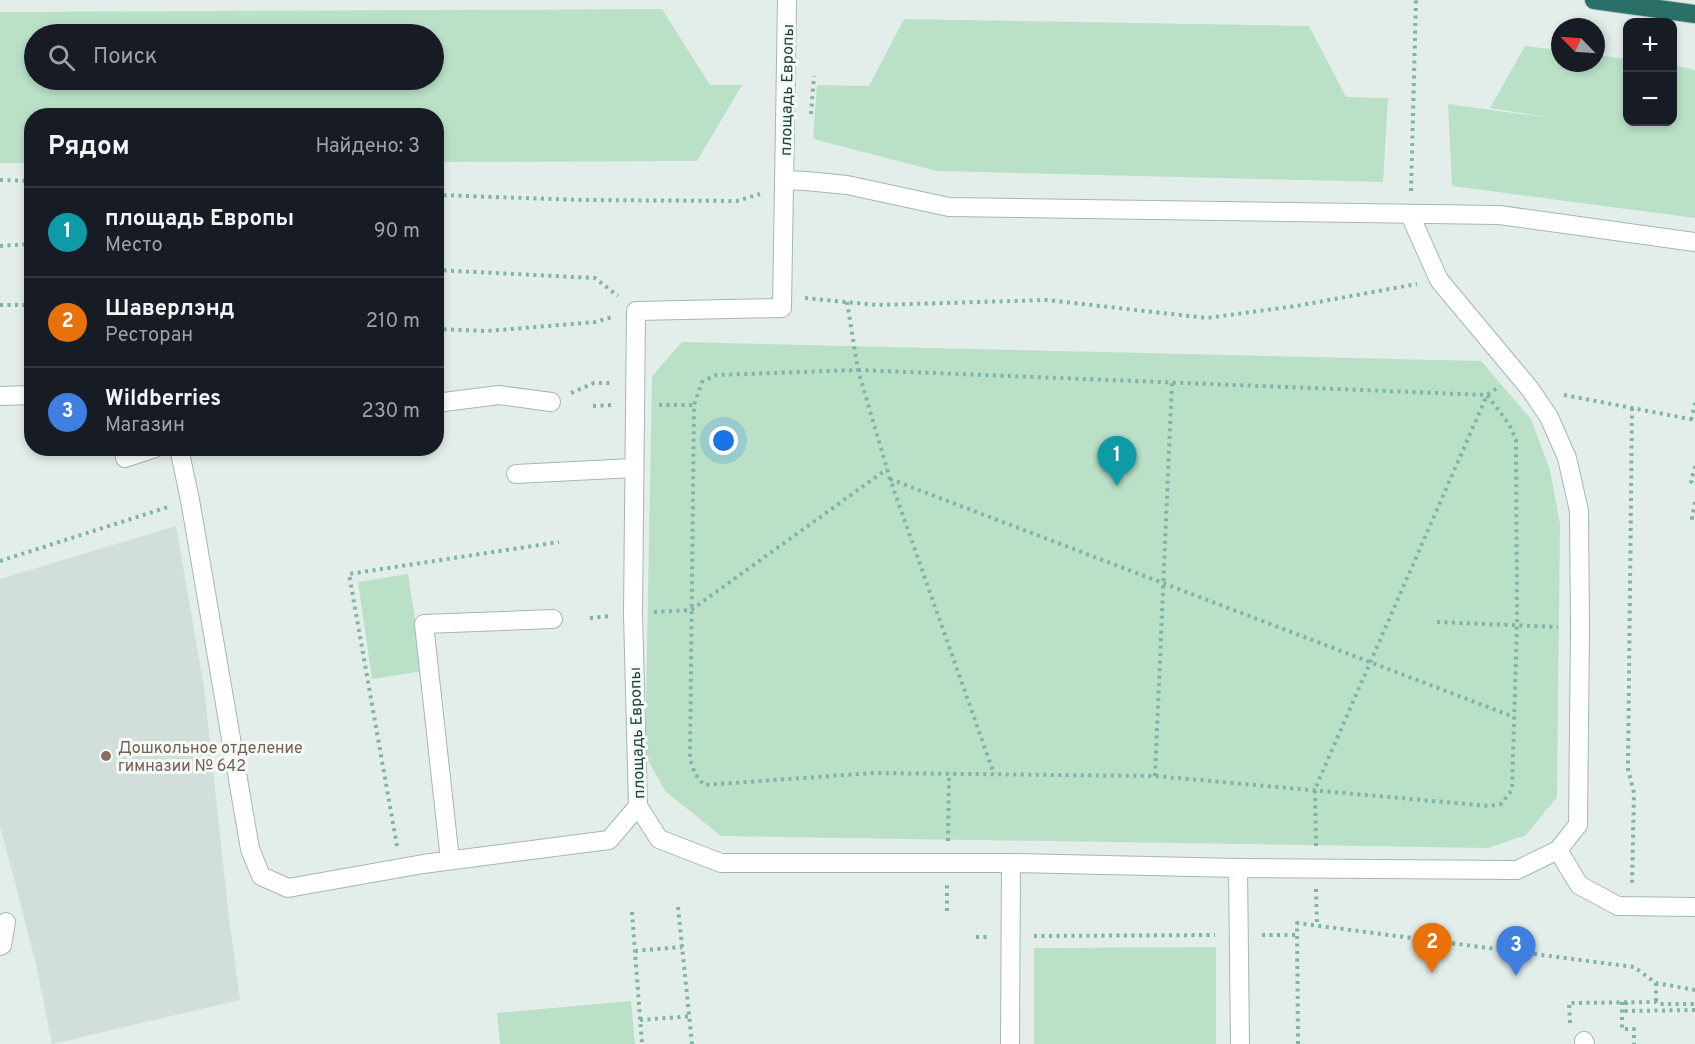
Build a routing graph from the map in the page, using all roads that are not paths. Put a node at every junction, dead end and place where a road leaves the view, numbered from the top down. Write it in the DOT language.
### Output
graph roads {
  1 [pos="787,0"];
  2 [pos="1594,0"];
  3 [pos="1695,14"];
  4 [pos="784,180"];
  5 [pos="1410,215"];
  6 [pos="1695,242"];
  7 [pos="24,395"];
  8 [pos="0,396"];
  9 [pos="444,402"];
  10 [pos="551,402"];
  11 [pos="131,456"];
  12 [pos="181,456"];
  13 [pos="125,458"];
  14 [pos="633,468"];
  15 [pos="516,474"];
  16 [pos="554,619"];
  17 [pos="638,806"];
  18 [pos="1558,850"];
  19 [pos="450,860"];
  20 [pos="1011,864"];
  21 [pos="1238,868"];
  22 [pos="1695,907"];
  23 [pos="6,922"];
  24 [pos="0,946"];
  25 [pos="1010,1044"];
  26 [pos="1240,1044"];
  1 -- 4 [label="street, площадь Европы"];
  2 -- 3 [label="highway"];
  4 -- 5 [label="street, площадь Европы"];
  4 -- 14 [label="street, площадь Европы"];
  5 -- 6 [label="street, площадь Европы"];
  5 -- 18 [label="street"];
  7 -- 8 [label="street"];
  9 -- 10 [label="street"];
  11 -- 13 [label="street"];
  12 -- 19 [label="street"];
  14 -- 15 [label="street"];
  14 -- 17 [label="street, площадь Европы"];
  16 -- 19 [label="street"];
  17 -- 19 [label="street"];
  17 -- 20 [label="street, площадь Европы"];
  18 -- 21 [label="street, площадь Европы"];
  18 -- 22 [label="street"];
  20 -- 21 [label="street, площадь Европы"];
  20 -- 25 [label="street"];
  21 -- 26 [label="street"];
  23 -- 24 [label="street"];
}
